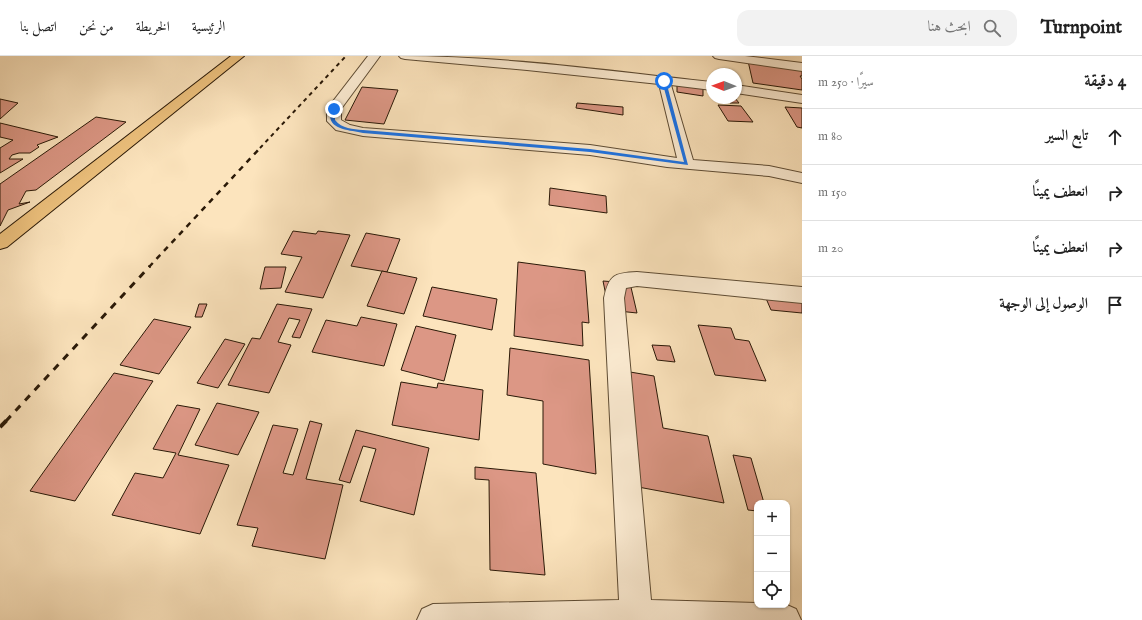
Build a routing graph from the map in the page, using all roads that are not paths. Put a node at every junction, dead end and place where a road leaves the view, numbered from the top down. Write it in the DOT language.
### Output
graph roads {
  1 [pos="238,56"];
  2 [pos="374,56"];
  3 [pos="405,56"];
  4 [pos="718,56"];
  5 [pos="779,56"];
  6 [pos="802,67"];
  7 [pos="664,81"];
  8 [pos="706,85"];
  9 [pos="742,90"];
  10 [pos="802,99"];
  11 [pos="686,164"];
  12 [pos="802,178"];
  13 [pos="0,243"];
  14 [pos="802,295"];
  15 [pos="636,616"];
  16 [pos="433,620"];
  17 [pos="785,620"];
  1 -- 13 [label="main road"];
  2 -- 11 [label="street"];
  3 -- 7 [label="street"];
  4 -- 6 [label="street"];
  5 -- 6 [label="street"];
  7 -- 8 [label="street"];
  7 -- 11 [label="street"];
  9 -- 10 [label="street"];
  11 -- 12 [label="street"];
  14 -- 15 [label="street"];
  15 -- 16 [label="street"];
  15 -- 17 [label="street"];
}
